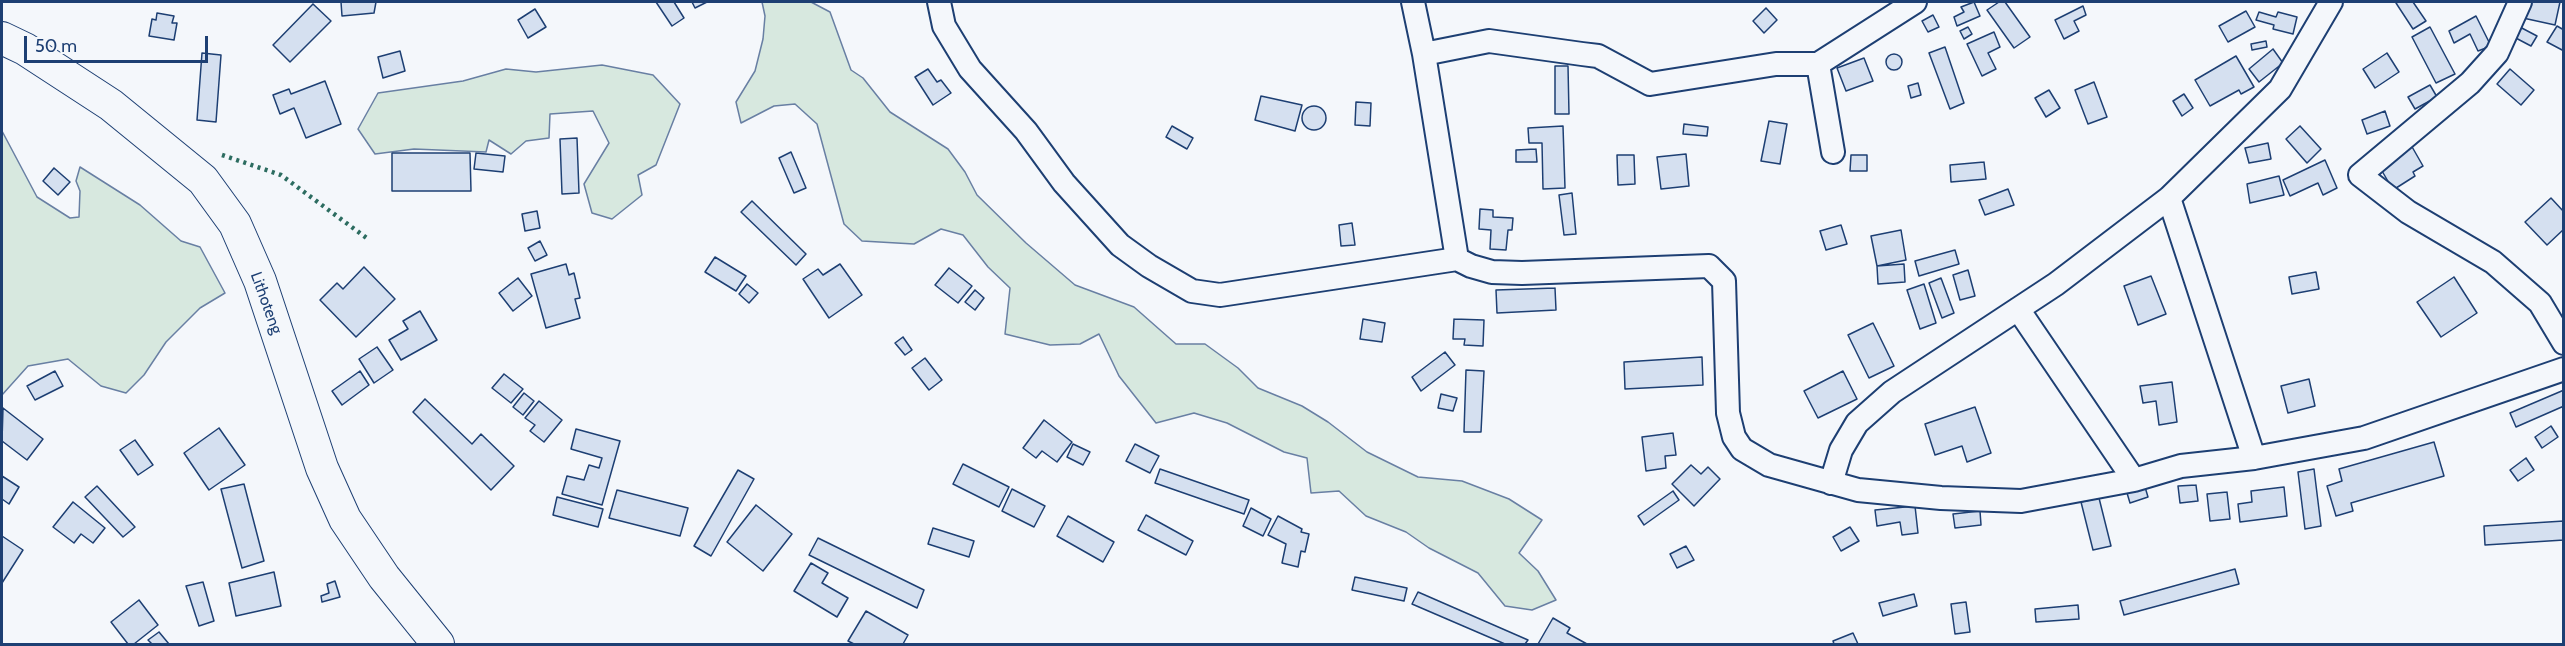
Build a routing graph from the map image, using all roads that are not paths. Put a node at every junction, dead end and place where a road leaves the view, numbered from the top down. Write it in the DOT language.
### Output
graph roads {
  1 [pos="939,2"];
  2 [pos="1413,2"];
  3 [pos="1916,2"];
  4 [pos="2331,2"];
  5 [pos="2520,2"];
  6 [pos="2,38"];
  7 [pos="1424,54"];
  8 [pos="1818,64"];
  9 [pos="1833,152"];
  10 [pos="2169,198"];
  11 [pos="1457,259"];
  12 [pos="2018,309"];
  13 [pos="2564,343"];
  14 [pos="2564,369"];
  15 [pos="2254,458"];
  16 [pos="2134,480"];
  17 [pos="1831,483"];
  18 [pos="438,645"];
  1 -- 11 [label="street"];
  2 -- 7 [label="street"];
  3 -- 8 [label="street"];
  4 -- 10 [label="street"];
  5 -- 13 [label="street"];
  6 -- 18 [label="main road, Lithoteng"];
  7 -- 8 [label="street"];
  7 -- 11 [label="street"];
  8 -- 9 [label="street"];
  10 -- 12 [label="street"];
  10 -- 15 [label="street"];
  11 -- 17 [label="street"];
  12 -- 16 [label="street"];
  12 -- 17 [label="street"];
  14 -- 15 [label="street"];
  15 -- 16 [label="street"];
  16 -- 17 [label="street"];
}
